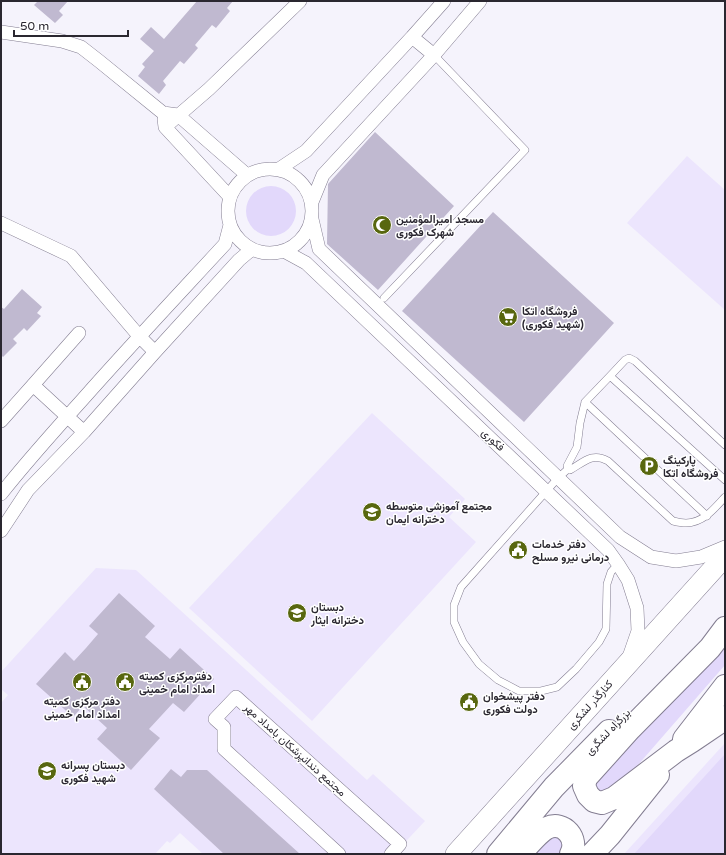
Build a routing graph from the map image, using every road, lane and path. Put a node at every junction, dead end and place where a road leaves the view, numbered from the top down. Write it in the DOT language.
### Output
graph roads {
  1 [pos="300,1"];
  2 [pos="444,1"];
  3 [pos="480,1"];
  4 [pos="1,32"];
  5 [pos="412,37"];
  6 [pos="434,55"];
  7 [pos="163,114"];
  8 [pos="178,115"];
  9 [pos="165,127"];
  10 [pos="279,169"];
  11 [pos="247,175"];
  12 [pos="230,197"];
  13 [pos="312,202"];
  14 [pos="312,219"];
  15 [pos="1,223"];
  16 [pos="230,225"];
  17 [pos="252,249"];
  18 [pos="284,251"];
  19 [pos="384,298"];
  20 [pos="79,333"];
  21 [pos="139,336"];
  22 [pos="155,352"];
  23 [pos="610,376"];
  24 [pos="34,386"];
  25 [pos="585,402"];
  26 [pos="68,416"];
  27 [pos="1,421"];
  28 [pos="84,432"];
  29 [pos="725,445"];
  30 [pos="568,469"];
  31 [pos="558,478"];
  32 [pos="725,480"];
  33 [pos="546,491"];
  34 [pos="1,494"];
  35 [pos="725,498"];
  36 [pos="707,516"];
  37 [pos="1,531"];
  38 [pos="725,547"];
  39 [pos="725,556"];
  40 [pos="618,564"];
  41 [pos="725,617"];
  42 [pos="725,628"];
  43 [pos="626,665"];
  44 [pos="725,686"];
  45 [pos="725,717"];
  46 [pos="676,751"];
  47 [pos="339,854"];
  48 [pos="391,854"];
  49 [pos="456,854"];
  50 [pos="498,854"];
  51 [pos="520,854"];
  52 [pos="571,854"];
  53 [pos="592,854"];
  1 -- 8 [label="street"];
  2 -- 5 [label="street"];
  3 -- 6 [label="street"];
  4 -- 7 [label="street"];
  5 -- 6 [label="street"];
  5 -- 10 [label="street"];
  6 -- 13 [label="street"];
  6 -- 19 [label="lane"];
  7 -- 8 [label="street"];
  7 -- 9 [label="street"];
  8 -- 9 [label="street"];
  8 -- 11 [label="street"];
  9 -- 12 [label="street"];
  10 -- 11 [label="street"];
  10 -- 13 [label="street"];
  11 -- 12 [label="street"];
  12 -- 16 [label="street"];
  13 -- 14 [label="street"];
  14 -- 18 [label="street"];
  14 -- 31 [label="street, فکوری"];
  15 -- 21 [label="street"];
  16 -- 17 [label="street"];
  16 -- 21 [label="street"];
  17 -- 18 [label="street"];
  17 -- 22 [label="street"];
  18 -- 33 [label="street, فکوری"];
  20 -- 24 [label="street"];
  21 -- 22 [label="street"];
  21 -- 26 [label="street"];
  22 -- 28 [label="street"];
  23 -- 25 [label="lane"];
  23 -- 29 [label="lane"];
  23 -- 32 [label="lane"];
  24 -- 26 [label="street"];
  24 -- 27 [label="street"];
  25 -- 30 [label="lane"];
  25 -- 36 [label="lane"];
  26 -- 28 [label="street"];
  26 -- 34 [label="street"];
  28 -- 37 [label="street"];
  30 -- 31 [label="lane"];
  30 -- 36 [label="lane"];
  31 -- 33 [label="lane"];
  31 -- 38 [label="street, فکوری"];
  33 -- 40 [label="street, فکوری"];
  33 -- 40 [label="lane"];
  35 -- 36 [label="lane"];
  39 -- 43 [label="main road, کنارگذر لشکری"];
  40 -- 43 [label="street, فکوری"];
  41 -- 50 [label="highway, بزرگراه لشگری"];
  42 -- 46 [label="highway"];
  43 -- 49 [label="main road, کنارگذر لشکری"];
  44 -- 46 [label="highway"];
  45 -- 46 [label="highway"];
  46 -- 53 [label="highway"];
  47 -- 48 [label="street, مجتمع دندانپزشکان بامداد مهر"];
  51 -- 52 [label="highway"];
}
